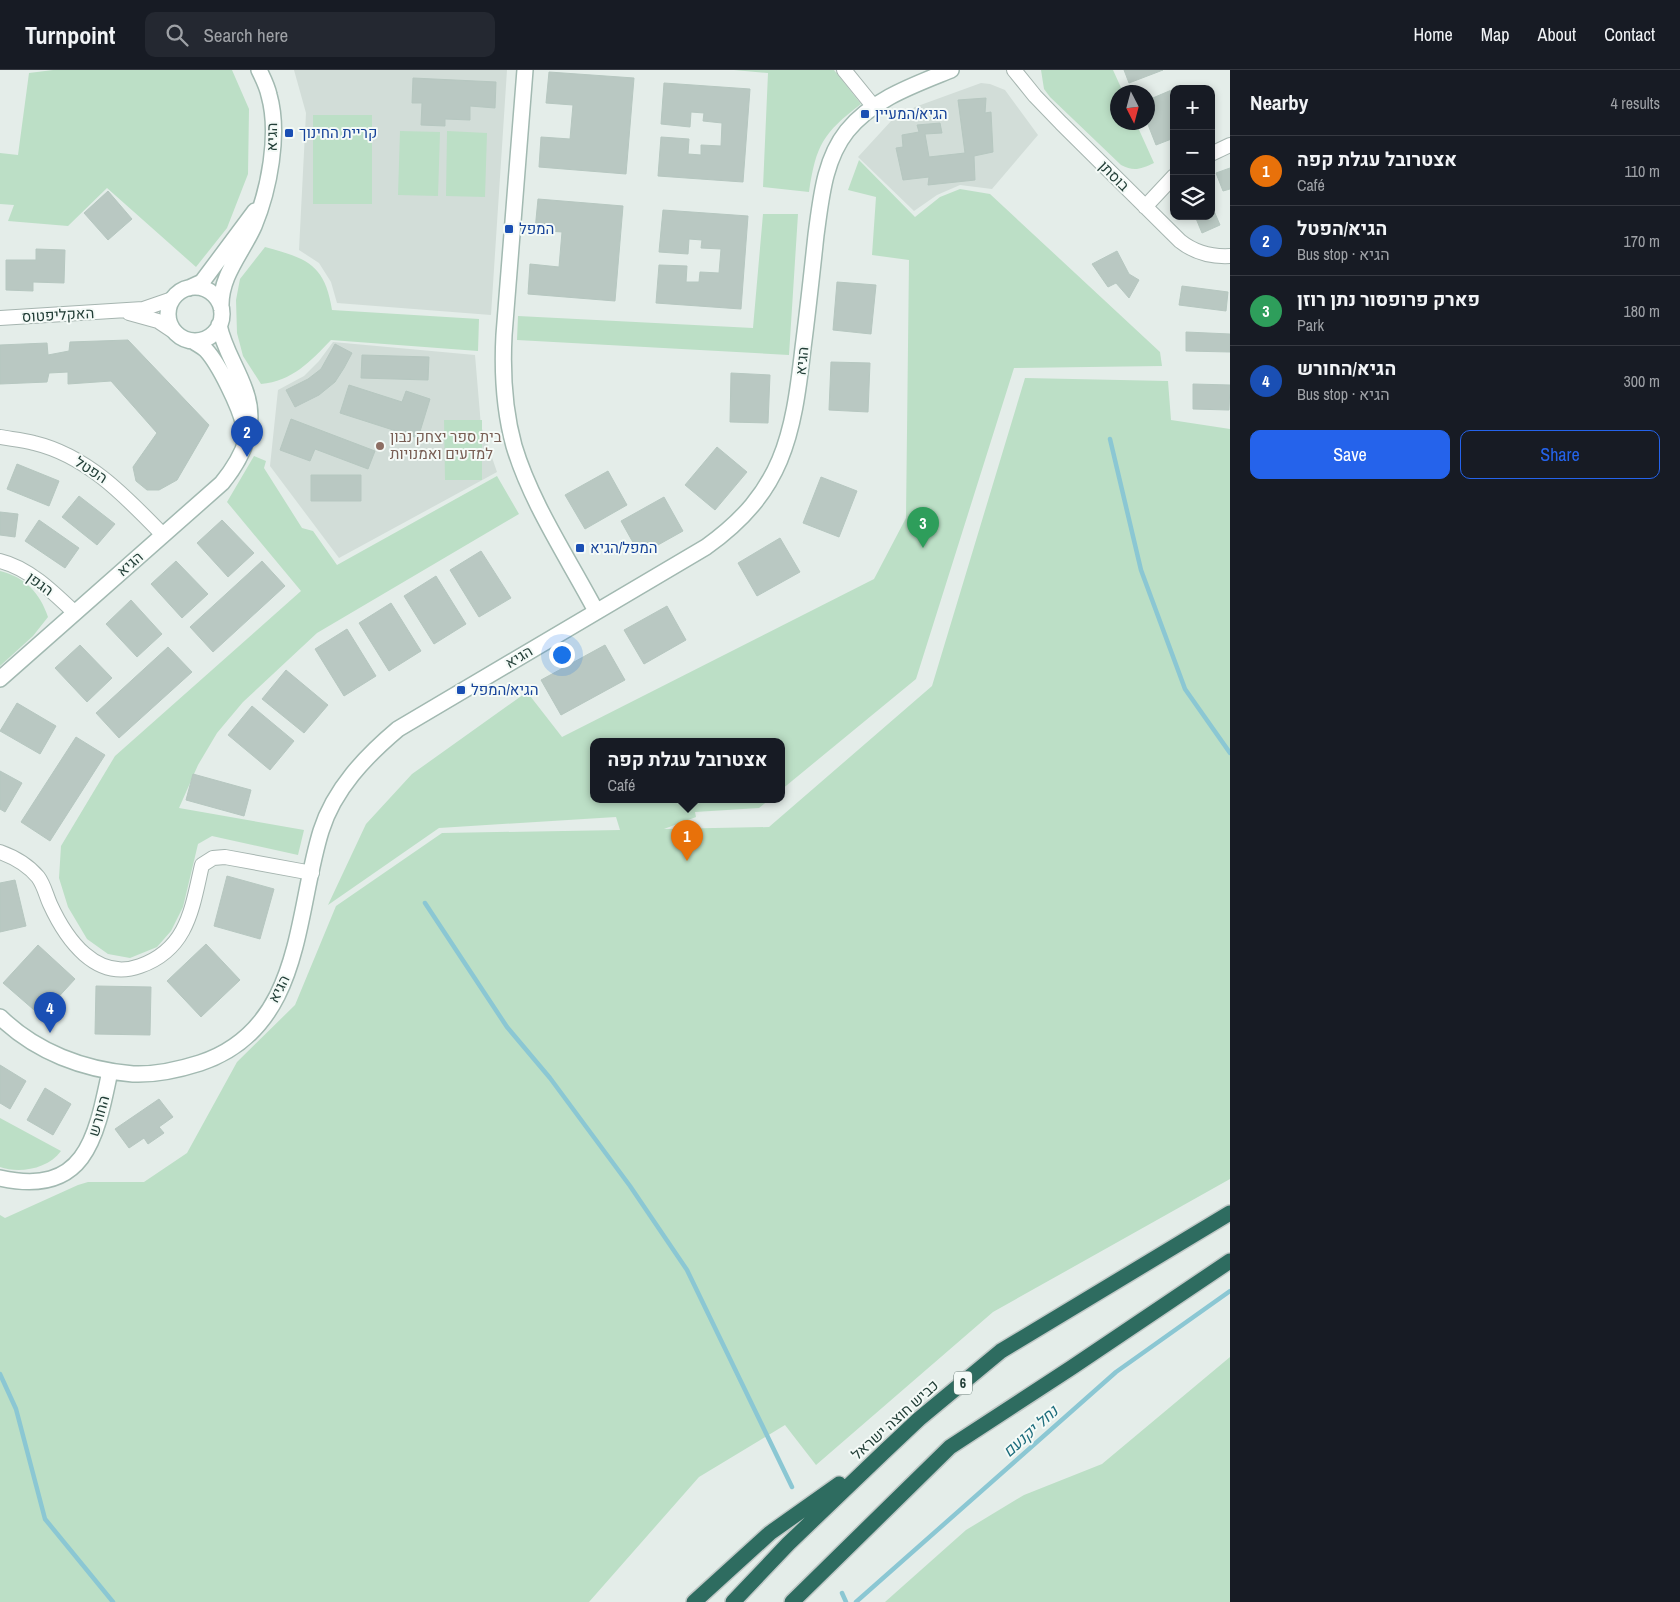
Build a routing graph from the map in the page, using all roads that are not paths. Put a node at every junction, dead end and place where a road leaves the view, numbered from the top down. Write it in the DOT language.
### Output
graph roads {
  1 [pos="259,70"];
  2 [pos="525,70"];
  3 [pos="844,70"];
  4 [pos="950,70"];
  5 [pos="1014,70"];
  6 [pos="874,107"];
  7 [pos="1230,145"];
  8 [pos="1215,152"];
  9 [pos="1170,180"];
  10 [pos="261,204"];
  11 [pos="1145,207"];
  12 [pos="1230,256"];
  13 [pos="190,288"];
  14 [pos="172,299"];
  15 [pos="221,307"];
  16 [pos="111,312"];
  17 [pos="0,318"];
  18 [pos="219,325"];
  19 [pos="176,333"];
  20 [pos="193,341"];
  21 [pos="0,437"];
  22 [pos="247,440"];
  23 [pos="163,535"];
  24 [pos="0,561"];
  25 [pos="596,611"];
  26 [pos="75,613"];
  27 [pos="0,679"];
  28 [pos="0,852"];
  29 [pos="312,873"];
  30 [pos="0,1018"];
  31 [pos="110,1071"];
  32 [pos="0,1178"];
  33 [pos="1230,1213"];
  34 [pos="1230,1261"];
  35 [pos="884,1451"];
  36 [pos="694,1602"];
  37 [pos="733,1602"];
  38 [pos="792,1602"];
  1 -- 10 [label="street, הגיא"];
  2 -- 25 [label="street"];
  3 -- 6 [label="street"];
  4 -- 6 [label="street, הגיא"];
  5 -- 11 [label="street, בוסתן"];
  6 -- 25 [label="street, הגיא"];
  7 -- 8 [label="street"];
  9 -- 11 [label="street"];
  10 -- 13 [label="street, הגיא"];
  10 -- 15 [label="street, הגיא"];
  11 -- 12 [label="street, בוסתן"];
  13 -- 14 [label="street"];
  13 -- 15 [label="street"];
  14 -- 16 [label="street, האקליפטוס"];
  14 -- 19 [label="street"];
  15 -- 18 [label="street"];
  16 -- 17 [label="street, האקליפטוס"];
  16 -- 19 [label="street, האקליפטוס"];
  18 -- 20 [label="street"];
  18 -- 22 [label="street, הגיא"];
  19 -- 20 [label="street"];
  20 -- 22 [label="street"];
  21 -- 23 [label="street, הפטל"];
  22 -- 23 [label="street, הגיא"];
  23 -- 26 [label="street, הגיא"];
  24 -- 26 [label="street, הגפן"];
  25 -- 29 [label="street, הגיא"];
  26 -- 27 [label="street, הגיא"];
  28 -- 29 [label="street"];
  29 -- 31 [label="street, הגיא"];
  30 -- 31 [label="street, הגיא"];
  31 -- 32 [label="street, החורש"];
  33 -- 35 [label="highway, כביש חוצה ישראל / 6"];
  34 -- 38 [label="highway"];
  35 -- 36 [label="highway"];
  35 -- 37 [label="highway, כביש חוצה ישראל / 6"];
}
